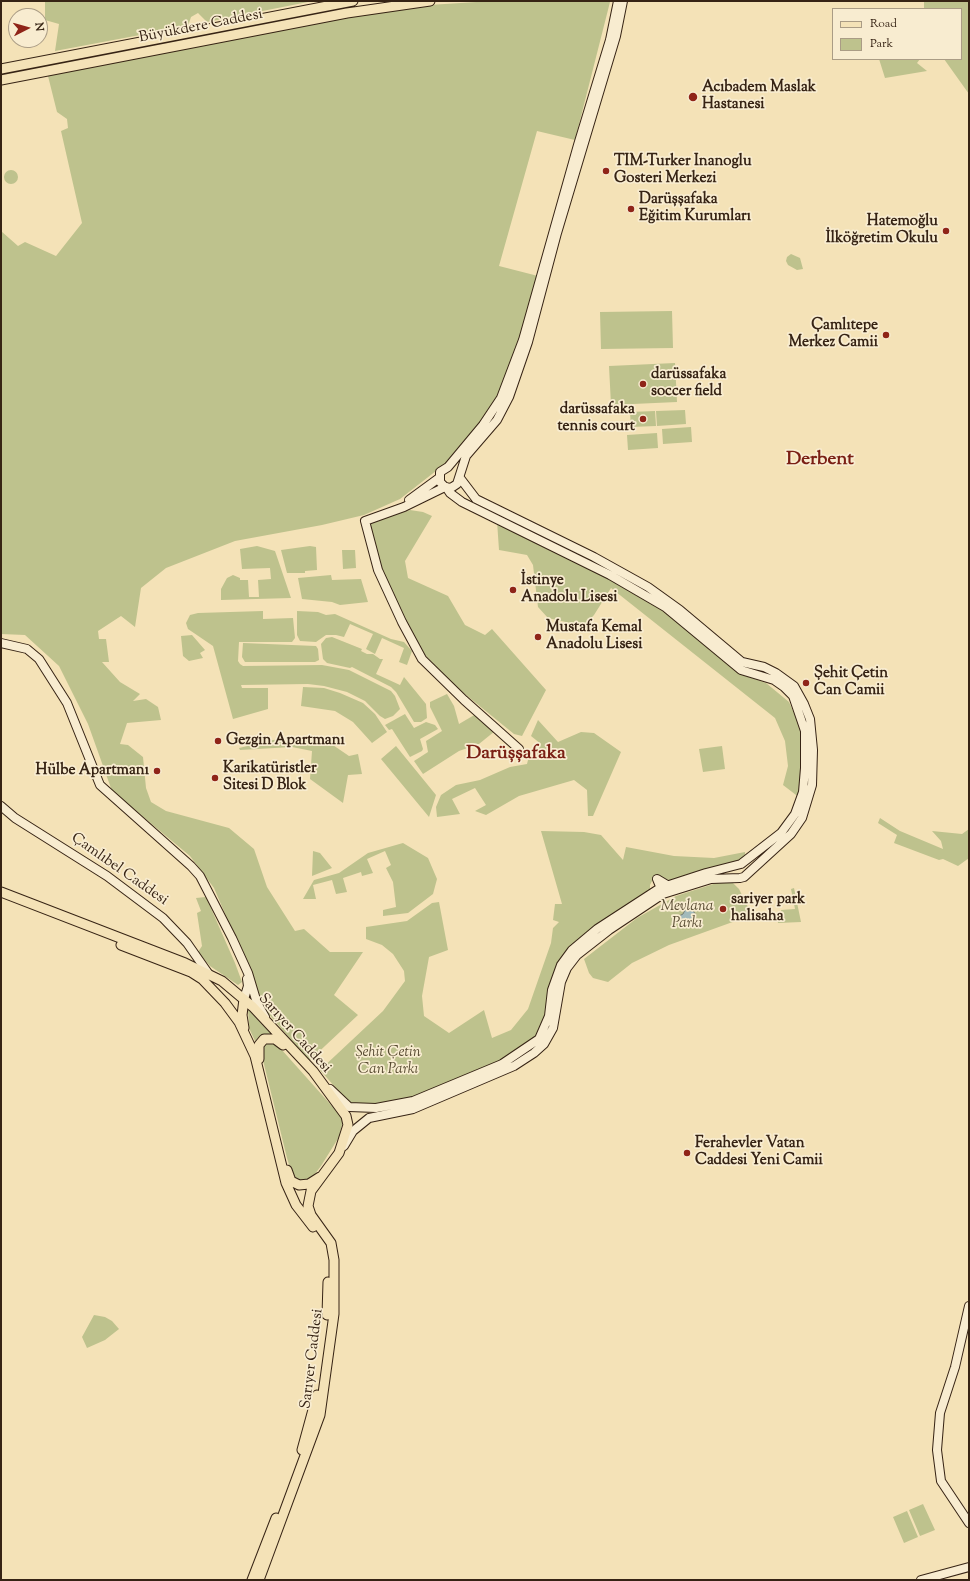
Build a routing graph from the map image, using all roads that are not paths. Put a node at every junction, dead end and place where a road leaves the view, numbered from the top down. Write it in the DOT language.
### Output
graph roads {
  1 [pos="353,1"];
  2 [pos="430,1"];
  3 [pos="613,1"];
  4 [pos="623,1"];
  5 [pos="628,1"];
  6 [pos="619,8"];
  7 [pos="22,65"];
  8 [pos="1,69"];
  9 [pos="1,75"];
  10 [pos="1,80"];
  11 [pos="530,323"];
  12 [pos="448,466"];
  13 [pos="460,477"];
  14 [pos="439,478"];
  15 [pos="445,487"];
  16 [pos="399,508"];
  17 [pos="1,643"];
  18 [pos="519,749"];
  19 [pos="1,806"];
  20 [pos="739,864"];
  21 [pos="747,873"];
  22 [pos="736,878"];
  23 [pos="665,890"];
  24 [pos="1,892"];
  25 [pos="651,894"];
  26 [pos="1,899"];
  27 [pos="191,949"];
  28 [pos="196,967"];
  29 [pos="244,968"];
  30 [pos="205,976"];
  31 [pos="248,982"];
  32 [pos="233,990"];
  33 [pos="244,999"];
  34 [pos="268,1023"];
  35 [pos="246,1035"];
  36 [pos="294,1051"];
  37 [pos="260,1078"];
  38 [pos="319,1078"];
  39 [pos="273,1134"];
  40 [pos="339,1153"];
  41 [pos="329,1169"];
  42 [pos="969,1306"];
  43 [pos="969,1523"];
  44 [pos="969,1567"];
  45 [pos="252,1580"];
  46 [pos="258,1580"];
  47 [pos="921,1580"];
  1 -- 7 [label="main road, Büyükdere Caddesi"];
  2 -- 10 [label="main road, Büyükdere Caddesi"];
  3 -- 6 [label="main road"];
  4 -- 6 [label="main road"];
  5 -- 6 [label="main road"];
  6 -- 11 [label="main road"];
  7 -- 8 [label="main road, Büyükdere Caddesi"];
  7 -- 9 [label="main road"];
  11 -- 12 [label="main road"];
  11 -- 13 [label="main road"];
  12 -- 13 [label="main road"];
  12 -- 14 [label="main road"];
  13 -- 15 [label="main road"];
  13 -- 21 [label="main road"];
  14 -- 15 [label="main road"];
  14 -- 16 [label="main road"];
  15 -- 16 [label="main road"];
  15 -- 20 [label="main road"];
  16 -- 18 [label="main road"];
  17 -- 29 [label="main road"];
  19 -- 27 [label="main road, Çamlıbel Caddesi"];
  20 -- 21 [label="main road"];
  20 -- 22 [label="main road"];
  20 -- 23 [label="main road"];
  21 -- 22 [label="main road"];
  22 -- 23 [label="main road"];
  23 -- 25 [label="main road"];
  23 -- 25 [label="main road"];
  23 -- 40 [label="main road"];
  24 -- 28 [label="main road"];
  25 -- 38 [label="main road"];
  26 -- 30 [label="main road, Sarıyer Caddesi"];
  27 -- 28 [label="main road"];
  27 -- 30 [label="main road, Çamlıbel Caddesi"];
  28 -- 30 [label="main road"];
  29 -- 31 [label="main road"];
  29 -- 34 [label="main road"];
  30 -- 32 [label="main road, Sarıyer Caddesi"];
  30 -- 35 [label="main road, Sarıyer Caddesi"];
  31 -- 32 [label="main road"];
  31 -- 33 [label="main road"];
  32 -- 33 [label="main road, Sarıyer Caddesi"];
  33 -- 34 [label="main road, Sarıyer Caddesi"];
  33 -- 35 [label="main road"];
  34 -- 36 [label="main road, Sarıyer Caddesi"];
  35 -- 37 [label="main road, Sarıyer Caddesi"];
  36 -- 37 [label="main road"];
  36 -- 38 [label="main road, Sarıyer Caddesi"];
  37 -- 39 [label="main road, Sarıyer Caddesi"];
  38 -- 40 [label="main road, Sarıyer Caddesi"];
  39 -- 41 [label="main road"];
  39 -- 45 [label="main road, Sarıyer Caddesi"];
  40 -- 41 [label="main road, Sarıyer Caddesi"];
  41 -- 46 [label="main road, Sarıyer Caddesi"];
  42 -- 43 [label="main road"];
  44 -- 47 [label="main road"];
}
